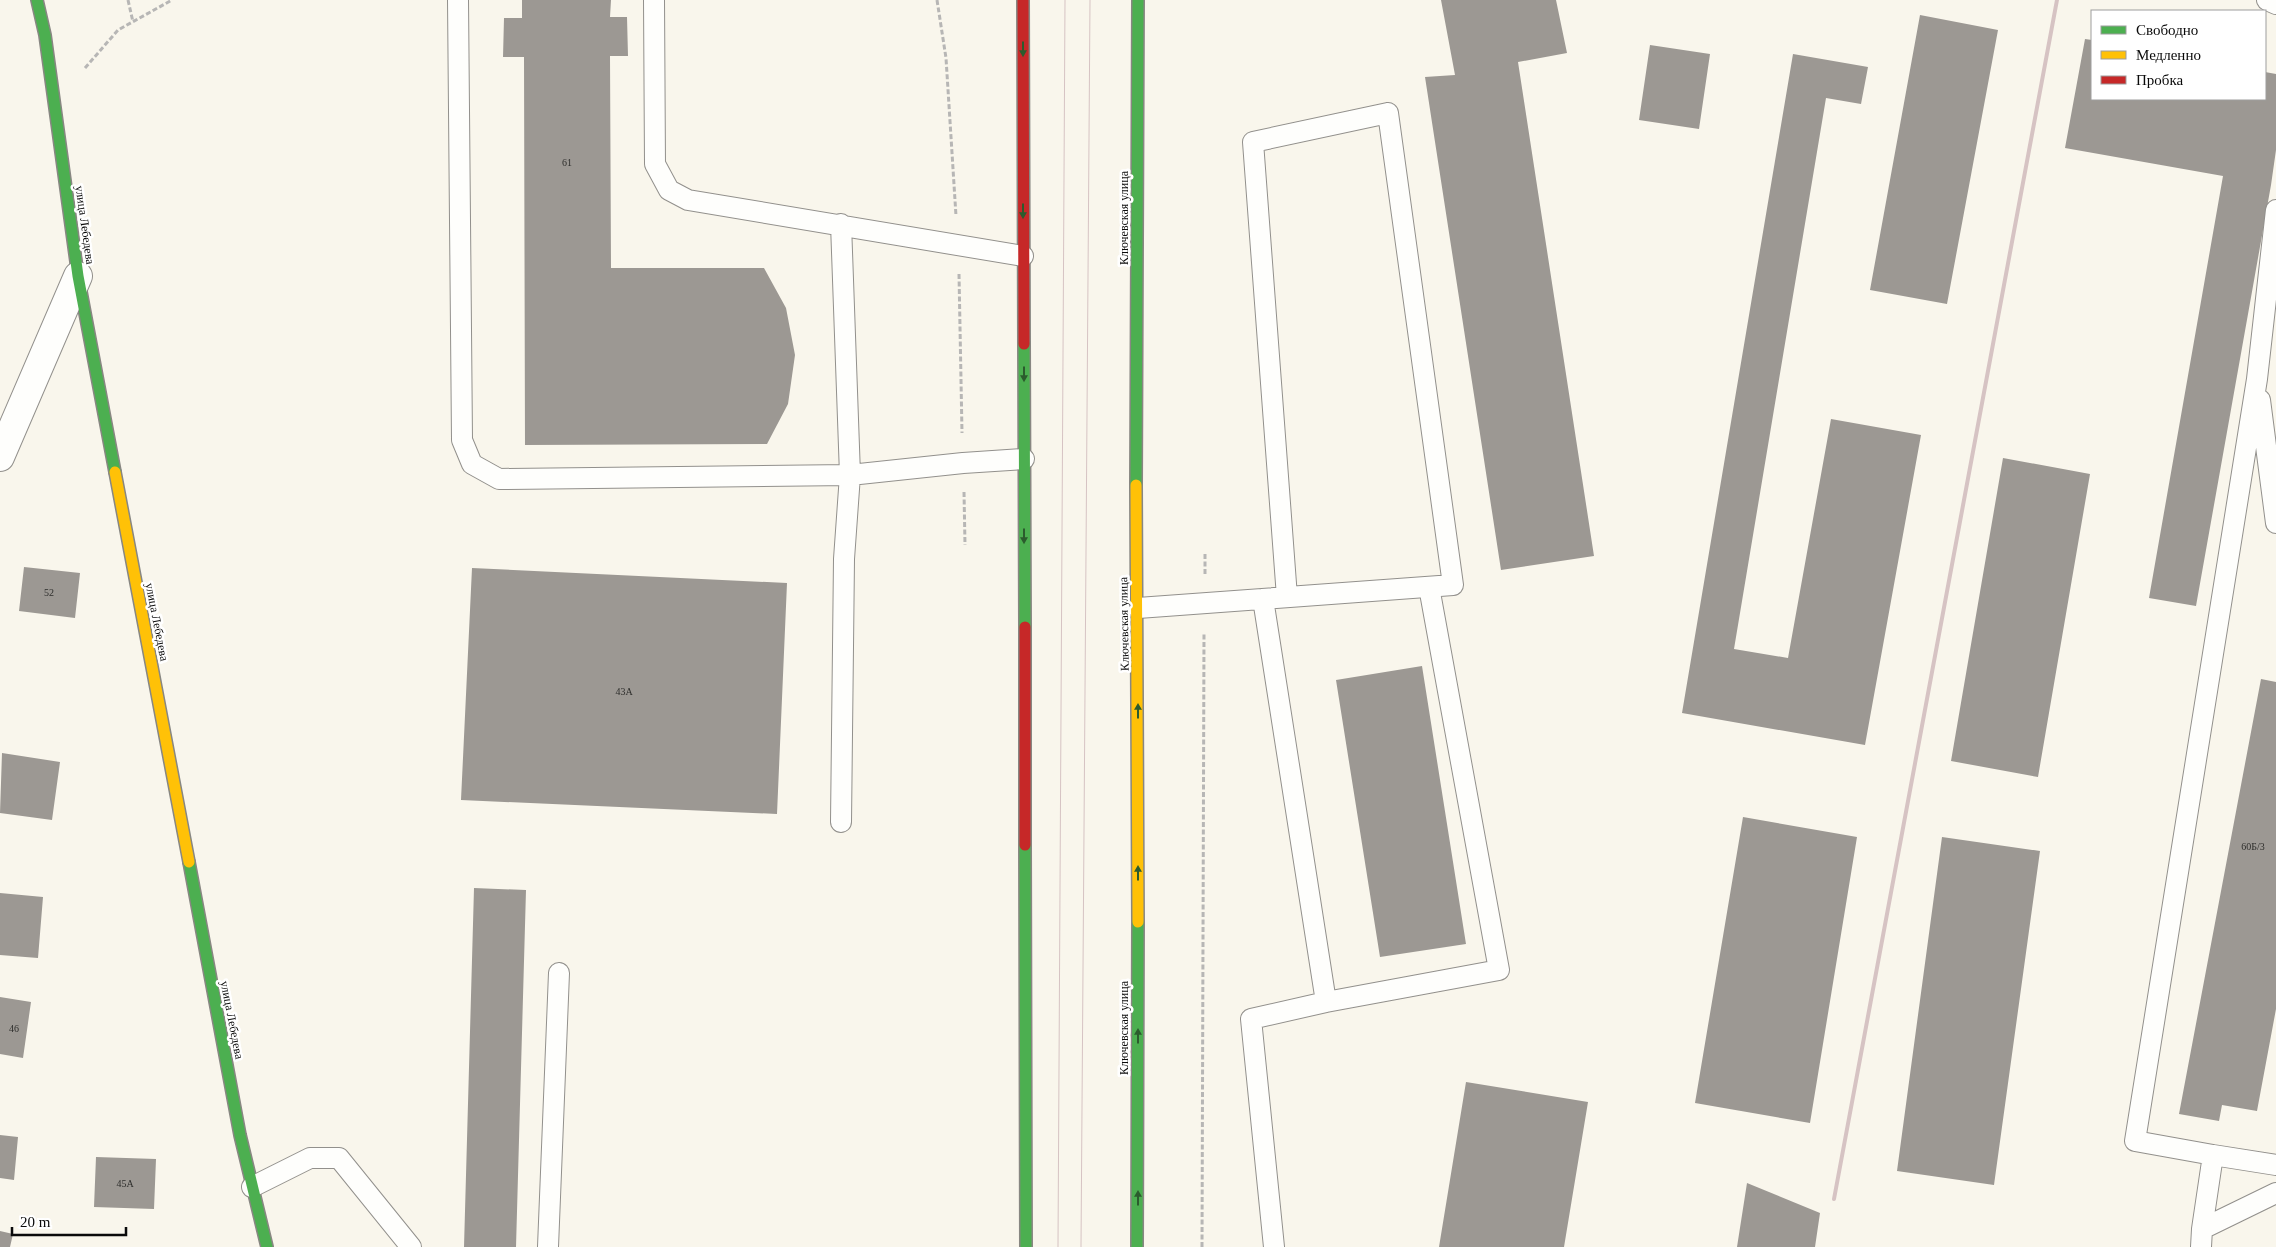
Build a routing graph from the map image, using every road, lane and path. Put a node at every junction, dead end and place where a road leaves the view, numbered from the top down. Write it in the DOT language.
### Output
graph roads {
  1 [pos="37,0"];
  2 [pos="128,0"];
  3 [pos="172,0"];
  4 [pos="458,0"];
  5 [pos="654,0"];
  6 [pos="1023,0"];
  7 [pos="1138,0"];
  8 [pos="2267,0"];
  9 [pos="2276,4"];
  10 [pos="132,22"];
  11 [pos="54,101"];
  12 [pos="2276,210"];
  13 [pos="841,224"];
  14 [pos="1023,256"];
  15 [pos="78,276"];
  16 [pos="2257,378"];
  17 [pos="2269,411"];
  18 [pos="0,456"];
  19 [pos="1024,459"];
  20 [pos="850,476"];
  21 [pos="2276,523"];
  22 [pos="1205,554"];
  23 [pos="1429,587"];
  24 [pos="1287,597"];
  25 [pos="1263,599"];
  26 [pos="1204,603"];
  27 [pos="1138,608"];
  28 [pos="841,822"];
  29 [pos="559,973"];
  30 [pos="1326,1002"];
  31 [pos="2213,1155"];
  32 [pos="2276,1165"];
  33 [pos="252,1187"];
  34 [pos="2276,1193"];
  35 [pos="2202,1238"];
  36 [pos="267,1247"];
  37 [pos="411,1247"];
  38 [pos="548,1247"];
  39 [pos="1026,1247"];
  40 [pos="1138,1247"];
  41 [pos="1202,1247"];
  42 [pos="1274,1247"];
  1 -- 11 [label="main road, улица Лебедева"];
  2 -- 10 [label="path"];
  3 -- 10 [label="path"];
  4 -- 20 [label="lane"];
  5 -- 13 [label="lane"];
  6 -- 14 [label="main road, one-way"];
  7 -- 27 [label="main road, Ключевская улица"];
  8 -- 9 [label="lane"];
  10 -- 11 [label="path"];
  11 -- 15 [label="main road, улица Лебедева"];
  12 -- 16 [label="lane"];
  13 -- 14 [label="lane"];
  13 -- 20 [label="lane"];
  14 -- 19 [label="main road, one-way"];
  15 -- 18 [label="street"];
  15 -- 33 [label="main road, улица Лебедева"];
  16 -- 17 [label="lane"];
  16 -- 31 [label="lane"];
  17 -- 21 [label="lane"];
  19 -- 20 [label="lane"];
  19 -- 39 [label="main road, one-way"];
  20 -- 28 [label="lane"];
  22 -- 26 [label="path"];
  23 -- 24 [label="lane"];
  23 -- 24 [label="lane"];
  23 -- 30 [label="lane"];
  24 -- 25 [label="lane"];
  25 -- 26 [label="lane"];
  25 -- 30 [label="lane"];
  26 -- 27 [label="lane"];
  26 -- 41 [label="path"];
  40 -- 27 [label="main road, Ключевская улица, one-way"];
  29 -- 38 [label="lane"];
  30 -- 42 [label="lane"];
  31 -- 32 [label="lane"];
  31 -- 35 [label="lane"];
  33 -- 36 [label="main road, улица Лебедева"];
  33 -- 37 [label="lane"];
  34 -- 35 [label="lane"];
}
